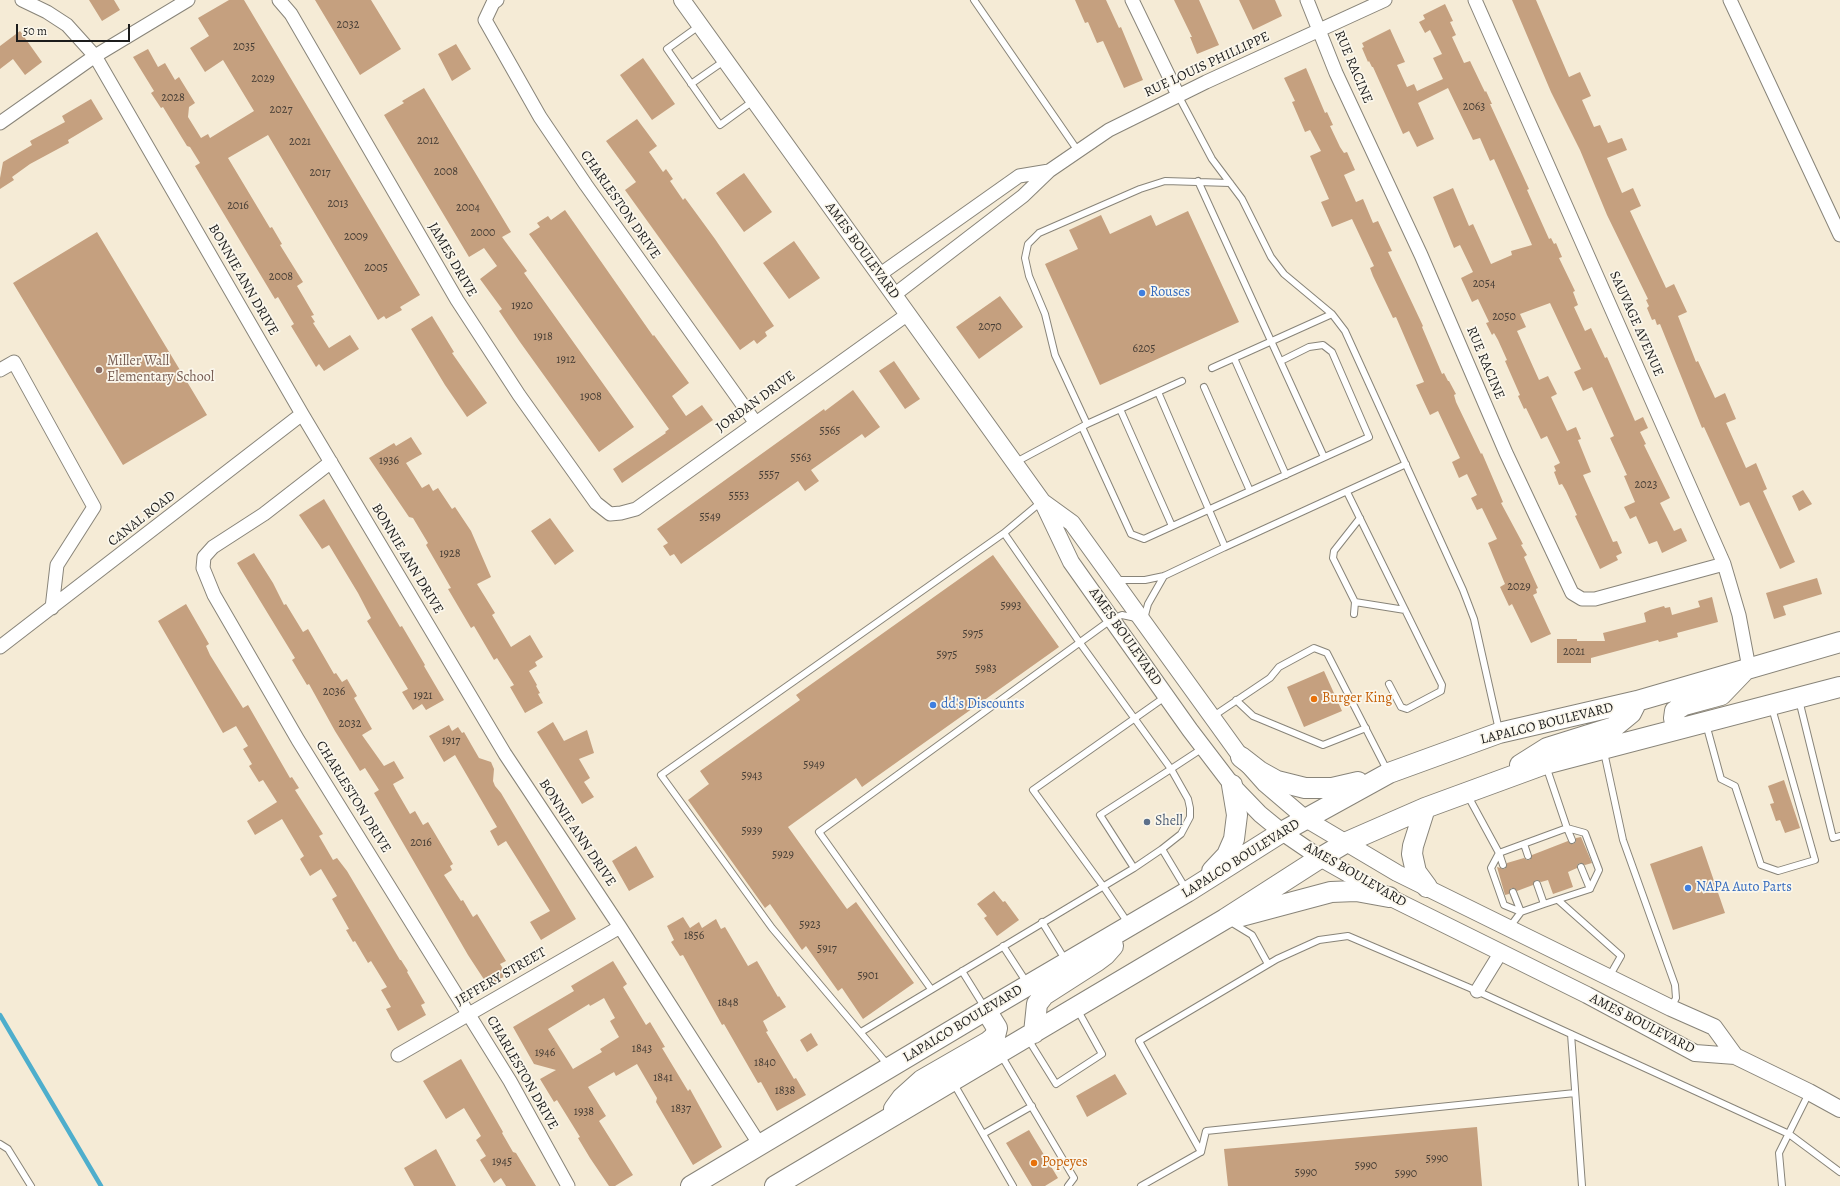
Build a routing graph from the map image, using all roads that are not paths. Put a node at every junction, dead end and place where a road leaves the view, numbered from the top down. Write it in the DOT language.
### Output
graph roads {
  1 [pos="22,0"];
  2 [pos="188,0"];
  3 [pos="279,0"];
  4 [pos="497,0"];
  5 [pos="682,0"];
  6 [pos="974,0"];
  7 [pos="1132,0"];
  8 [pos="1307,0"];
  9 [pos="1386,0"];
  10 [pos="1475,0"];
  11 [pos="1730,0"];
  12 [pos="700,25"];
  13 [pos="1320,30"];
  14 [pos="95,56"];
  15 [pos="725,60"];
  16 [pos="691,84"];
  17 [pos="1178,95"];
  18 [pos="755,100"];
  19 [pos="0,123"];
  20 [pos="1078,151"];
  21 [pos="1049,171"];
  22 [pos="1198,181"];
  23 [pos="1230,183"];
  24 [pos="1840,234"];
  25 [pos="879,274"];
  26 [pos="894,295"];
  27 [pos="908,314"];
  28 [pos="1332,314"];
  29 [pos="1272,341"];
  30 [pos="1234,358"];
  31 [pos="1281,361"];
  32 [pos="1212,368"];
  33 [pos="0,370"];
  34 [pos="1182,381"];
  35 [pos="1204,387"];
  36 [pos="1158,392"];
  37 [pos="1120,409"];
  38 [pos="302,414"];
  39 [pos="755,422"];
  40 [pos="1084,425"];
  41 [pos="1324,457"];
  42 [pos="331,462"];
  43 [pos="1015,463"];
  44 [pos="1406,464"];
  45 [pos="1286,475"];
  46 [pos="1250,491"];
  47 [pos="1347,492"];
  48 [pos="1042,501"];
  49 [pos="1208,510"];
  50 [pos="621,513"];
  51 [pos="1360,518"];
  52 [pos="1172,526"];
  53 [pos="1004,533"];
  54 [pos="1225,547"];
  55 [pos="1724,564"];
  56 [pos="1164,576"];
  57 [pos="1115,580"];
  58 [pos="1355,602"];
  59 [pos="52,608"];
  60 [pos="1405,610"];
  61 [pos="1354,614"];
  62 [pos="1112,619"];
  63 [pos="1143,621"];
  64 [pos="1840,642"];
  65 [pos="1080,644"];
  66 [pos="0,648"];
  67 [pos="1747,668"];
  68 [pos="1389,684"];
  69 [pos="1840,687"];
  70 [pos="1166,696"];
  71 [pos="1798,697"];
  72 [pos="1236,700"];
  73 [pos="1637,701"];
  74 [pos="1771,704"];
  75 [pos="1212,717"];
  76 [pos="1135,718"];
  77 [pos="1705,721"];
  78 [pos="1366,728"];
  79 [pos="1676,728"];
  80 [pos="1499,734"];
  81 [pos="1203,748"];
  82 [pos="1604,749"];
  83 [pos="1241,757"];
  84 [pos="1545,764"];
  85 [pos="1172,769"];
  86 [pos="1389,773"];
  87 [pos="1499,780"];
  88 [pos="1232,785"];
  89 [pos="1467,792"];
  90 [pos="1426,808"];
  91 [pos="1306,818"];
  92 [pos="1567,828"];
  93 [pos="1282,832"];
  94 [pos="1840,836"];
  95 [pos="1572,840"];
  96 [pos="1347,842"];
  97 [pos="1524,844"];
  98 [pos="1162,849"];
  99 [pos="1499,853"];
  100 [pos="1528,856"];
  101 [pos="1320,858"];
  102 [pos="1503,865"];
  103 [pos="1581,867"];
  104 [pos="1134,868"];
  105 [pos="1537,884"];
  106 [pos="1104,886"];
  107 [pos="1427,887"];
  108 [pos="1590,889"];
  109 [pos="1187,892"];
  110 [pos="1514,892"];
  111 [pos="1389,897"];
  112 [pos="1558,900"];
  113 [pos="1544,904"];
  114 [pos="1521,912"];
  115 [pos="1225,920"];
  116 [pos="1042,922"];
  117 [pos="1130,926"];
  118 [pos="620,927"];
  119 [pos="1509,928"];
  120 [pos="1003,946"];
  121 [pos="1501,952"];
  122 [pos="1067,962"];
  123 [pos="1268,964"];
  124 [pos="962,971"];
  125 [pos="1609,977"];
  126 [pos="1028,985"];
  127 [pos="931,989"];
  128 [pos="1477,991"];
  129 [pos="1076,1008"];
  130 [pos="1671,1008"];
  131 [pos="986,1010"];
  132 [pos="469,1014"];
  133 [pos="861,1032"];
  134 [pos="1571,1034"];
  135 [pos="1031,1035"];
  136 [pos="398,1054"];
  137 [pos="1000,1054"];
  138 [pos="1735,1056"];
  139 [pos="890,1067"];
  140 [pos="952,1082"];
  141 [pos="1809,1092"];
  142 [pos="1575,1093"];
  143 [pos="1032,1106"];
  144 [pos="1840,1109"];
  145 [pos="886,1121"];
  146 [pos="983,1134"];
  147 [pos="1789,1134"];
  148 [pos="0,1144"];
  149 [pos="760,1145"];
  150 [pos="1201,1152"];
  151 [pos="1840,1172"];
  152 [pos="779,1185"];
  153 [pos="31,1186"];
  154 [pos="568,1186"];
  155 [pos="691,1186"];
  156 [pos="1013,1186"];
  157 [pos="1068,1186"];
  158 [pos="1141,1186"];
  159 [pos="1582,1186"];
  160 [pos="1782,1186"];
  1 -- 14 [label="street, BONNIE ANN DRIVE"];
  2 -- 14 [label="street"];
  3 -- 50 [label="street, JAMES DRIVE"];
  4 -- 39 [label="street, CHARLESTON DRIVE"];
  5 -- 12 [label="street, AMES BOULEVARD"];
  6 -- 20 [label="lane"];
  7 -- 17 [label="street"];
  8 -- 13 [label="street, RUE RACINE"];
  9 -- 13 [label="street, RUE LOUIS PHILLIPPE"];
  10 -- 55 [label="street, SAUVAGE AVENUE"];
  11 -- 24 [label="street"];
  12 -- 15 [label="street, AMES BOULEVARD"];
  12 -- 16 [label="lane"];
  13 -- 17 [label="street, RUE LOUIS PHILLIPPE"];
  13 -- 55 [label="street, RUE RACINE"];
  14 -- 19 [label="street"];
  14 -- 38 [label="street, BONNIE ANN DRIVE"];
  15 -- 16 [label="lane"];
  15 -- 18 [label="street, AMES BOULEVARD"];
  16 -- 18 [label="lane"];
  17 -- 20 [label="street, RUE LOUIS PHILLIPPE"];
  17 -- 23 [label="lane"];
  18 -- 25 [label="street, AMES BOULEVARD"];
  20 -- 21 [label="street, RUE LOUIS PHILLIPPE"];
  21 -- 25 [label="street, RUE LOUIS PHILLIPPE"];
  21 -- 26 [label="street, RUE LOUIS PHILLIPPE"];
  22 -- 23 [label="lane"];
  22 -- 29 [label="lane"];
  22 -- 40 [label="lane"];
  23 -- 28 [label="lane"];
  25 -- 26 [label="street, AMES BOULEVARD"];
  26 -- 27 [label="street, AMES BOULEVARD"];
  27 -- 39 [label="street, JORDAN DRIVE"];
  27 -- 43 [label="street, AMES BOULEVARD"];
  28 -- 29 [label="lane"];
  28 -- 44 [label="lane"];
  29 -- 30 [label="lane"];
  29 -- 31 [label="lane"];
  30 -- 32 [label="lane"];
  30 -- 45 [label="lane"];
  31 -- 41 [label="lane"];
  31 -- 41 [label="lane"];
  33 -- 59 [label="street"];
  34 -- 36 [label="lane"];
  35 -- 46 [label="lane"];
  36 -- 37 [label="lane"];
  36 -- 49 [label="lane"];
  37 -- 40 [label="lane"];
  37 -- 52 [label="lane"];
  38 -- 42 [label="street, BONNIE ANN DRIVE"];
  38 -- 59 [label="street, CANAL ROAD"];
  39 -- 50 [label="street, JORDAN DRIVE"];
  40 -- 43 [label="lane"];
  40 -- 52 [label="lane"];
  41 -- 45 [label="lane"];
  42 -- 118 [label="street, BONNIE ANN DRIVE"];
  42 -- 132 [label="street, CHARLESTON DRIVE"];
  43 -- 48 [label="street, AMES BOULEVARD"];
  44 -- 47 [label="lane"];
  44 -- 80 [label="lane"];
  45 -- 46 [label="lane"];
  46 -- 49 [label="lane"];
  47 -- 51 [label="lane"];
  47 -- 54 [label="lane"];
  48 -- 53 [label="lane"];
  48 -- 57 [label="street, AMES BOULEVARD"];
  48 -- 62 [label="street, AMES BOULEVARD"];
  49 -- 52 [label="lane"];
  49 -- 54 [label="lane"];
  51 -- 58 [label="lane"];
  51 -- 60 [label="lane"];
  53 -- 65 [label="lane"];
  53 -- 133 [label="lane"];
  54 -- 56 [label="lane"];
  55 -- 67 [label="street, SAUVAGE AVENUE"];
  56 -- 57 [label="lane"];
  56 -- 63 [label="lane"];
  57 -- 63 [label="street, AMES BOULEVARD"];
  58 -- 60 [label="lane"];
  58 -- 61 [label="lane"];
  59 -- 66 [label="street, CANAL ROAD"];
  60 -- 68 [label="lane"];
  62 -- 63 [label="lane"];
  62 -- 65 [label="lane"];
  62 -- 70 [label="street, AMES BOULEVARD"];
  63 -- 75 [label="street, AMES BOULEVARD"];
  64 -- 67 [label="main road, LAPALCO BOULEVARD"];
  65 -- 76 [label="lane"];
  65 -- 127 [label="lane"];
  67 -- 73 [label="main road, LAPALCO BOULEVARD"];
  67 -- 79 [label="main road"];
  69 -- 71 [label="main road"];
  70 -- 76 [label="lane"];
  70 -- 81 [label="street, AMES BOULEVARD"];
  71 -- 74 [label="main road"];
  71 -- 94 [label="lane"];
  72 -- 75 [label="lane"];
  72 -- 78 [label="lane"];
  72 -- 78 [label="lane"];
  73 -- 80 [label="main road, LAPALCO BOULEVARD"];
  73 -- 87 [label="main road"];
  74 -- 77 [label="main road"];
  74 -- 77 [label="lane"];
  75 -- 83 [label="street, AMES BOULEVARD"];
  76 -- 85 [label="lane"];
  76 -- 106 [label="lane"];
  77 -- 79 [label="main road"];
  78 -- 86 [label="lane"];
  79 -- 82 [label="main road"];
  80 -- 86 [label="main road, LAPALCO BOULEVARD"];
  81 -- 85 [label="lane"];
  81 -- 88 [label="street, AMES BOULEVARD"];
  82 -- 84 [label="main road"];
  82 -- 130 [label="lane"];
  83 -- 86 [label="main road"];
  83 -- 91 [label="street, AMES BOULEVARD"];
  84 -- 87 [label="main road"];
  84 -- 92 [label="lane"];
  85 -- 98 [label="lane"];
  85 -- 104 [label="lane"];
  86 -- 91 [label="main road, LAPALCO BOULEVARD"];
  87 -- 89 [label="main road"];
  88 -- 93 [label="street, AMES BOULEVARD"];
  88 -- 109 [label="main road"];
  89 -- 90 [label="main road"];
  89 -- 99 [label="lane"];
  90 -- 96 [label="main road"];
  90 -- 107 [label="main road"];
  91 -- 93 [label="main road, LAPALCO BOULEVARD"];
  91 -- 96 [label="street, AMES BOULEVARD"];
  92 -- 95 [label="lane"];
  92 -- 97 [label="lane"];
  92 -- 108 [label="lane"];
  93 -- 101 [label="street, AMES BOULEVARD"];
  93 -- 109 [label="main road, LAPALCO BOULEVARD"];
  96 -- 101 [label="main road"];
  96 -- 107 [label="street, AMES BOULEVARD"];
  97 -- 99 [label="lane"];
  97 -- 100 [label="lane"];
  98 -- 104 [label="lane"];
  98 -- 109 [label="lane"];
  99 -- 102 [label="lane"];
  99 -- 114 [label="lane"];
  101 -- 111 [label="street, AMES BOULEVARD"];
  101 -- 115 [label="main road"];
  103 -- 108 [label="lane"];
  104 -- 106 [label="lane"];
  105 -- 113 [label="lane"];
  106 -- 116 [label="lane"];
  106 -- 117 [label="lane"];
  107 -- 119 [label="street, AMES BOULEVARD"];
  108 -- 112 [label="lane"];
  109 -- 117 [label="main road, LAPALCO BOULEVARD"];
  110 -- 114 [label="lane"];
  111 -- 115 [label="main road"];
  111 -- 121 [label="street, AMES BOULEVARD"];
  112 -- 113 [label="lane"];
  112 -- 125 [label="lane"];
  113 -- 114 [label="lane"];
  114 -- 119 [label="lane"];
  115 -- 123 [label="lane"];
  115 -- 129 [label="main road"];
  116 -- 120 [label="lane"];
  116 -- 122 [label="lane"];
  117 -- 122 [label="main road, LAPALCO BOULEVARD"];
  117 -- 135 [label="main road"];
  118 -- 132 [label="street, JEFFERY STREET"];
  118 -- 149 [label="street, BONNIE ANN DRIVE"];
  119 -- 125 [label="street, AMES BOULEVARD"];
  120 -- 124 [label="lane"];
  120 -- 126 [label="lane"];
  121 -- 128 [label="street"];
  121 -- 138 [label="street, AMES BOULEVARD"];
  122 -- 126 [label="main road, LAPALCO BOULEVARD"];
  123 -- 128 [label="lane"];
  123 -- 150 [label="lane"];
  124 -- 127 [label="lane"];
  124 -- 131 [label="lane"];
  125 -- 130 [label="street, AMES BOULEVARD"];
  126 -- 131 [label="main road, LAPALCO BOULEVARD"];
  127 -- 133 [label="lane"];
  128 -- 134 [label="lane"];
  129 -- 135 [label="main road"];
  129 -- 135 [label="lane"];
  130 -- 138 [label="street, AMES BOULEVARD"];
  131 -- 139 [label="main road, LAPALCO BOULEVARD"];
  131 -- 145 [label="main road"];
  132 -- 136 [label="street, JEFFERY STREET"];
  132 -- 154 [label="street, CHARLESTON DRIVE"];
  133 -- 139 [label="lane"];
  134 -- 142 [label="lane"];
  134 -- 147 [label="lane"];
  135 -- 137 [label="main road"];
  137 -- 140 [label="main road"];
  137 -- 143 [label="lane"];
  138 -- 141 [label="street, AMES BOULEVARD"];
  139 -- 149 [label="main road, LAPALCO BOULEVARD"];
  140 -- 145 [label="main road"];
  140 -- 146 [label="lane"];
  141 -- 144 [label="street, AMES BOULEVARD"];
  141 -- 147 [label="lane"];
  142 -- 150 [label="lane"];
  142 -- 159 [label="lane"];
  143 -- 146 [label="lane"];
  143 -- 157 [label="lane"];
  145 -- 152 [label="main road"];
  146 -- 156 [label="lane"];
  147 -- 151 [label="lane"];
  147 -- 160 [label="lane"];
  148 -- 153 [label="lane"];
  149 -- 155 [label="main road, LAPALCO BOULEVARD"];
  150 -- 158 [label="lane"];
}
